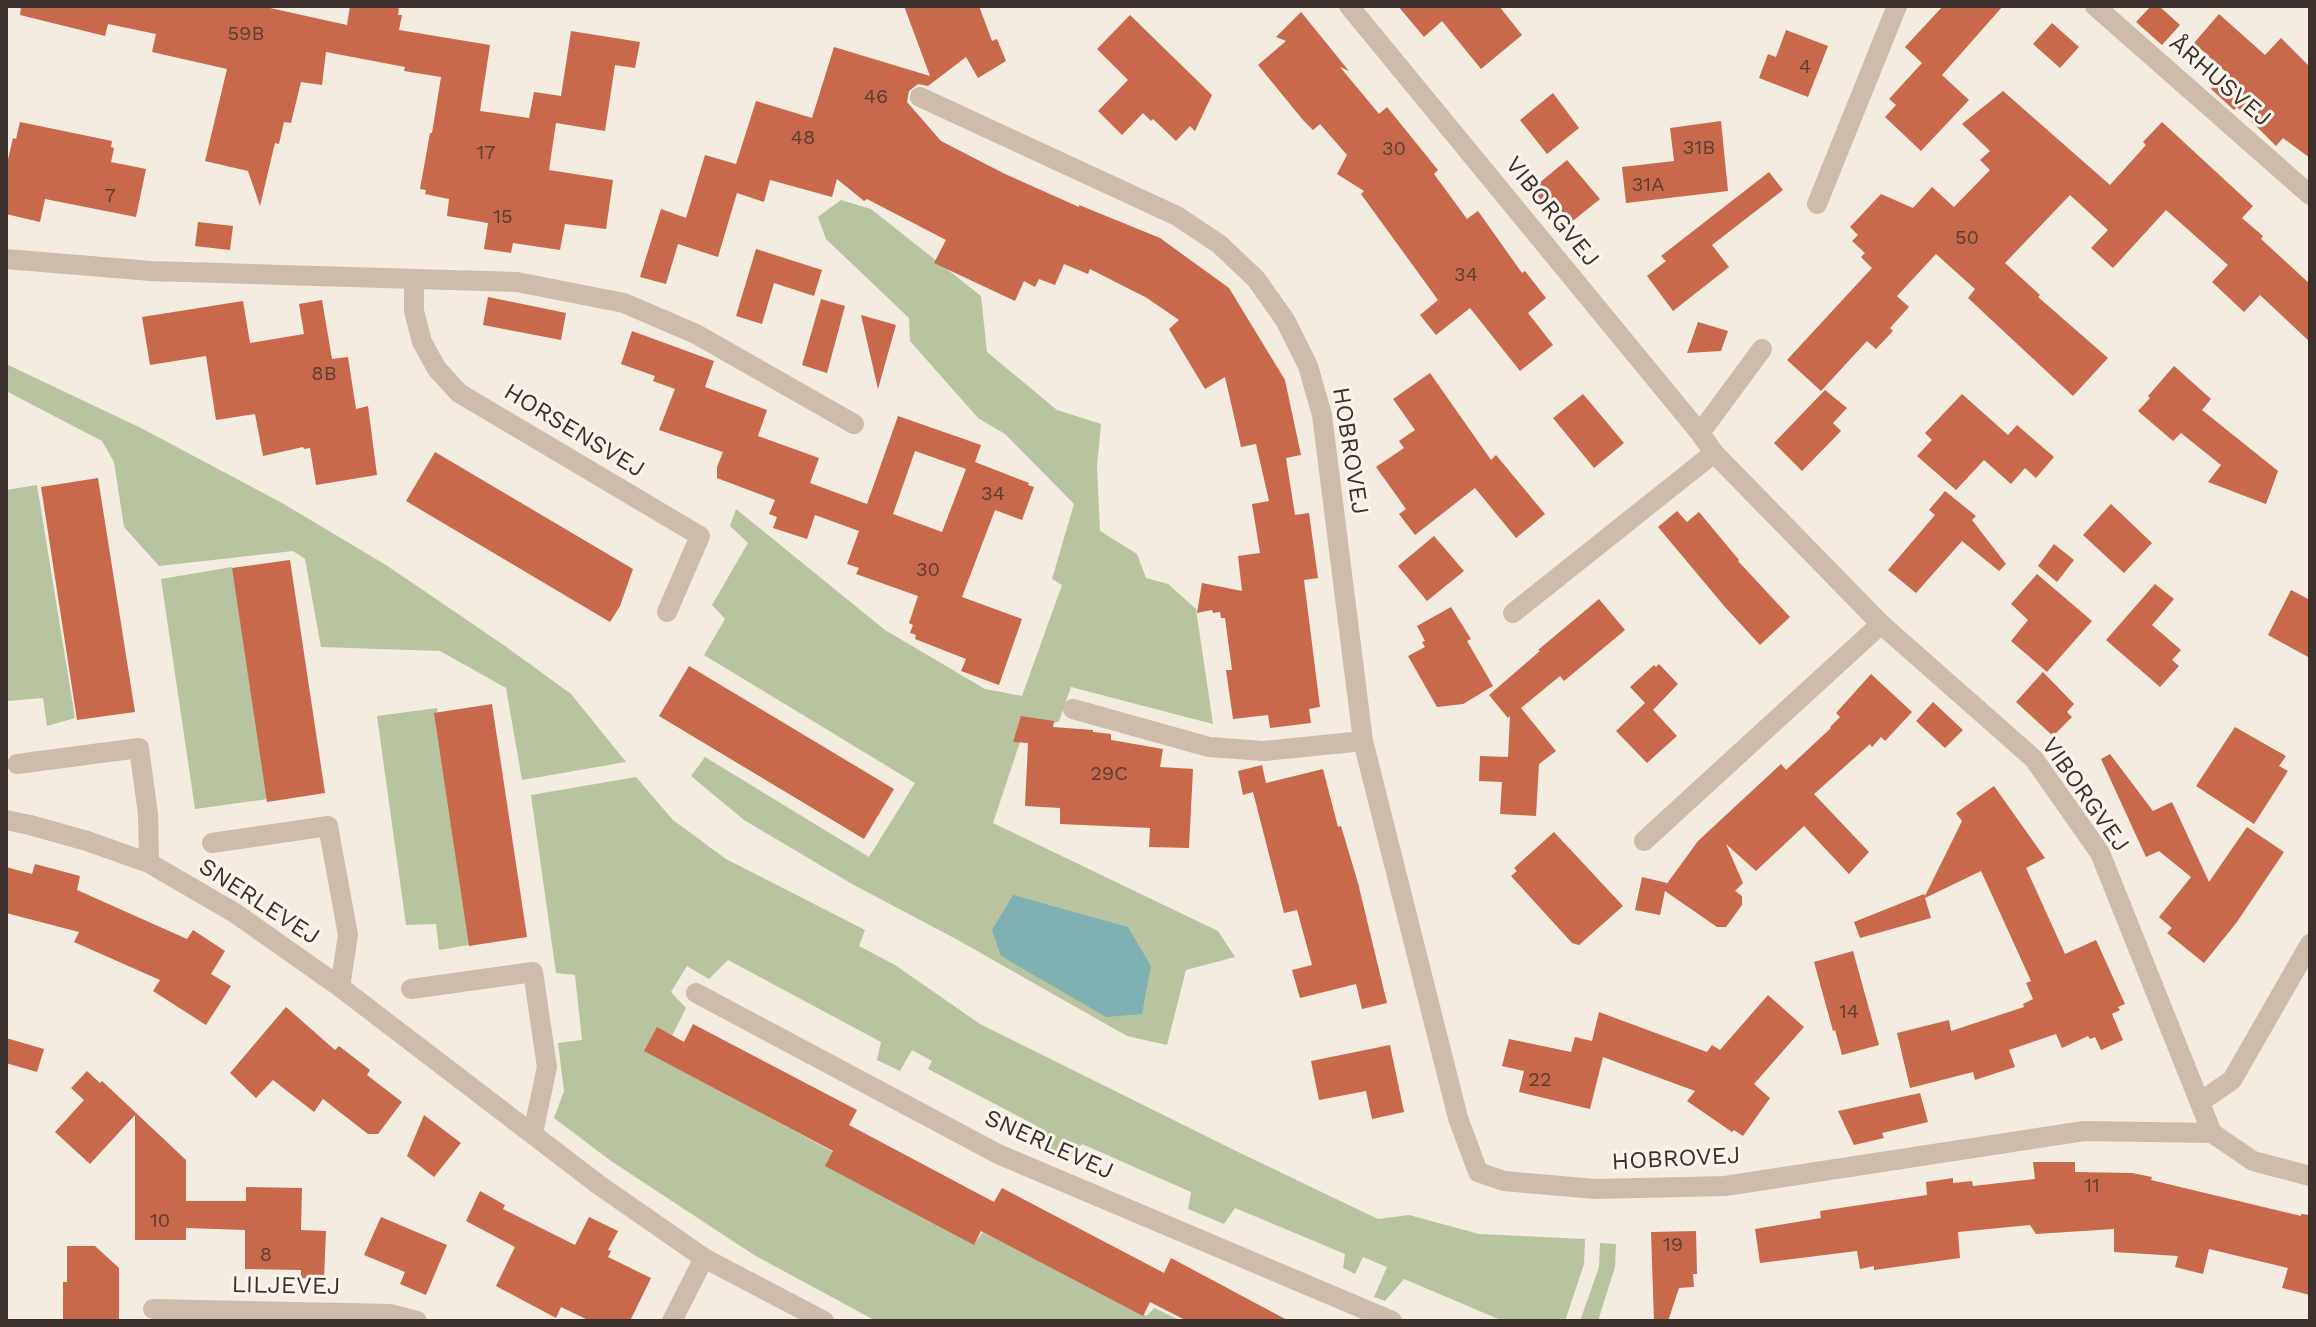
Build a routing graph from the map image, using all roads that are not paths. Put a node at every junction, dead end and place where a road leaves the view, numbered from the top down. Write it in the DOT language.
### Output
graph roads {
  1 [pos="1349,6"];
  2 [pos="1897,6"];
  3 [pos="2095,6"];
  4 [pos="920,97"];
  5 [pos="2310,195"];
  6 [pos="1817,204"];
  7 [pos="6,259"];
  8 [pos="414,279"];
  9 [pos="1762,349"];
  10 [pos="854,424"];
  11 [pos="1700,433"];
  12 [pos="1714,453"];
  13 [pos="667,612"];
  14 [pos="1513,613"];
  15 [pos="1881,624"];
  16 [pos="1073,709"];
  17 [pos="1363,741"];
  18 [pos="17,764"];
  19 [pos="6,820"];
  20 [pos="1644,841"];
  21 [pos="212,843"];
  22 [pos="149,863"];
  23 [pos="2310,944"];
  24 [pos="340,987"];
  25 [pos="411,989"];
  26 [pos="696,993"];
  27 [pos="2200,1102"];
  28 [pos="533,1133"];
  29 [pos="2212,1133"];
  30 [pos="2310,1176"];
  31 [pos="704,1258"];
  32 [pos="153,1309"];
  33 [pos="417,1321"];
  34 [pos="672,1321"];
  35 [pos="824,1321"];
  36 [pos="1392,1321"];
  1 -- 11 [label="street, VIBORGVEJ"];
  2 -- 6 [label="street"];
  3 -- 5 [label="street, ÅRHUSVEJ"];
  4 -- 17 [label="street, HOBROVEJ"];
  7 -- 8 [label="street"];
  8 -- 10 [label="street"];
  8 -- 13 [label="street, HORSENSVEJ"];
  9 -- 11 [label="street"];
  11 -- 12 [label="street, VIBORGVEJ"];
  12 -- 14 [label="street"];
  12 -- 15 [label="street, VIBORGVEJ"];
  15 -- 20 [label="street"];
  15 -- 27 [label="street, VIBORGVEJ"];
  16 -- 17 [label="street"];
  17 -- 29 [label="street, HOBROVEJ"];
  18 -- 22 [label="street"];
  19 -- 22 [label="street, SNERLEVEJ"];
  21 -- 24 [label="street, SNERLEVEJ"];
  22 -- 24 [label="street, SNERLEVEJ"];
  23 -- 27 [label="street"];
  24 -- 28 [label="street, SNERLEVEJ"];
  25 -- 28 [label="street"];
  26 -- 36 [label="street, SNERLEVEJ"];
  27 -- 29 [label="street, VIBORGVEJ"];
  28 -- 31 [label="street, SNERLEVEJ"];
  29 -- 30 [label="street"];
  31 -- 34 [label="street"];
  31 -- 35 [label="street, SNERLEVEJ"];
  32 -- 33 [label="street, LILJEVEJ"];
}
